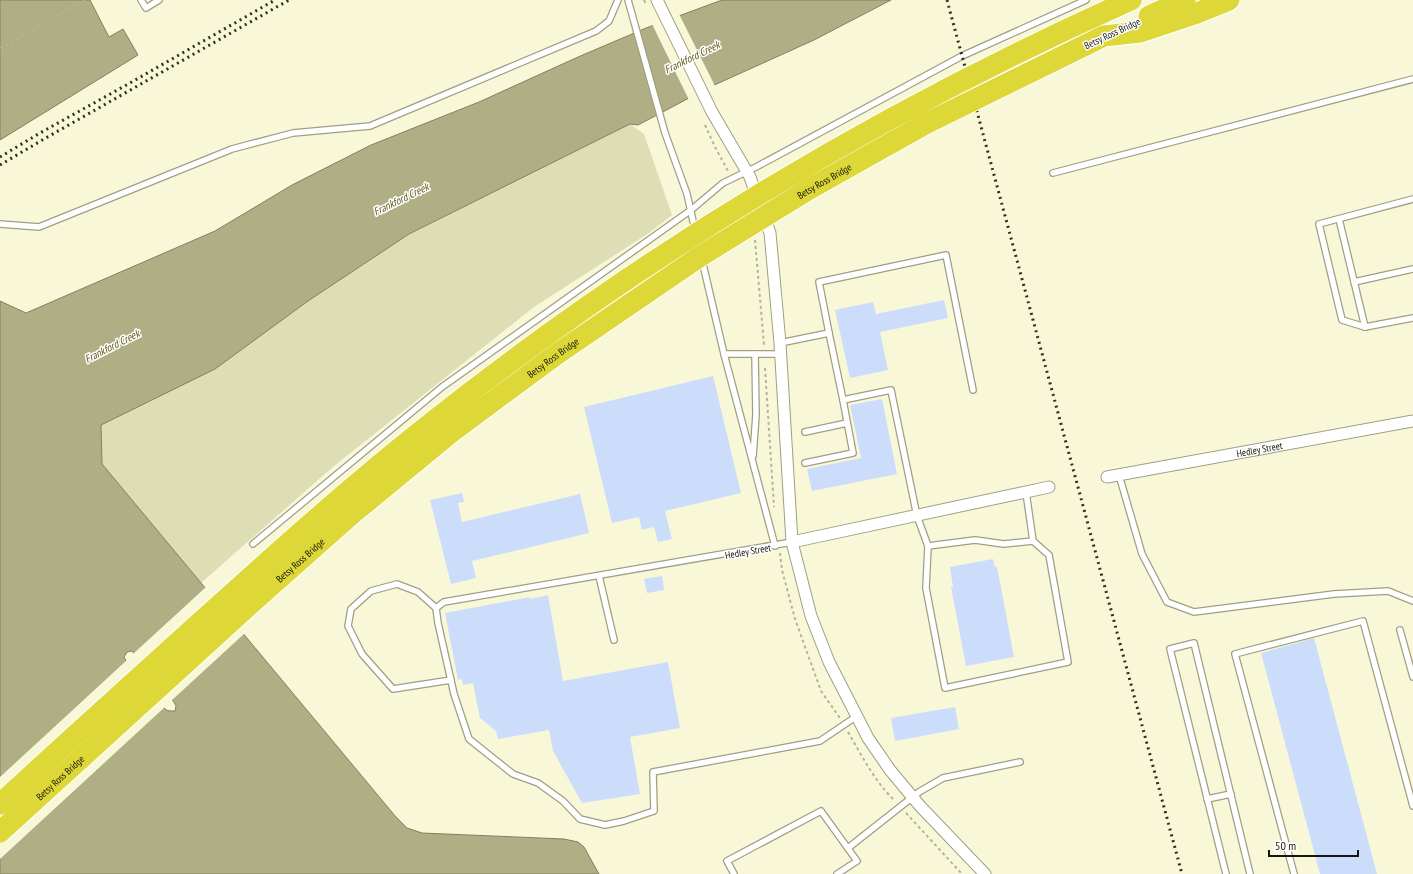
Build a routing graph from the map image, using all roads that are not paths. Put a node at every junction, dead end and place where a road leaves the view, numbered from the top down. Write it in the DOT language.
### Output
graph roads {
  1 [pos="141,0"];
  2 [pos="159,0"];
  3 [pos="618,0"];
  4 [pos="628,0"];
  5 [pos="1086,0"];
  6 [pos="1131,0"];
  7 [pos="1185,0"];
  8 [pos="1229,0"];
  9 [pos="659,4"];
  10 [pos="1104,36"];
  11 [pos="1413,79"];
  12 [pos="747,172"];
  13 [pos="1053,173"];
  14 [pos="1413,199"];
  15 [pos="691,210"];
  16 [pos="1338,219"];
  17 [pos="0,224"];
  18 [pos="697,239"];
  19 [pos="698,246"];
  20 [pos="1413,269"];
  21 [pos="1354,282"];
  22 [pos="1413,318"];
  23 [pos="1365,327"];
  24 [pos="829,332"];
  25 [pos="780,342"];
  26 [pos="724,354"];
  27 [pos="755,354"];
  28 [pos="781,354"];
  29 [pos="973,390"];
  30 [pos="843,400"];
  31 [pos="1413,421"];
  32 [pos="847,423"];
  33 [pos="804,432"];
  34 [pos="752,461"];
  35 [pos="805,463"];
  36 [pos="1119,475"];
  37 [pos="1107,477"];
  38 [pos="1049,487"];
  39 [pos="1026,492"];
  40 [pos="917,516"];
  41 [pos="1033,541"];
  42 [pos="792,542"];
  43 [pos="253,544"];
  44 [pos="775,546"];
  45 [pos="928,546"];
  46 [pos="599,576"];
  47 [pos="1413,600"];
  48 [pos="436,608"];
  49 [pos="1400,630"];
  50 [pos="614,640"];
  51 [pos="1413,677"];
  52 [pos="451,680"];
  53 [pos="857,716"];
  54 [pos="1020,762"];
  55 [pos="1231,794"];
  56 [pos="912,797"];
  57 [pos="1207,800"];
  58 [pos="0,804"];
  59 [pos="1413,806"];
  60 [pos="0,832"];
  61 [pos="848,848"];
  62 [pos="734,874"];
  63 [pos="837,874"];
  64 [pos="985,874"];
  65 [pos="1226,874"];
  66 [pos="1250,874"];
  67 [pos="1294,874"];
  1 -- 2 [label="lane"];
  3 -- 17 [label="lane"];
  4 -- 15 [label="lane"];
  5 -- 12 [label="lane"];
  6 -- 58 [label="highway, Betsy Ross Bridge, bridge"];
  7 -- 10 [label="highway, Betsy Ross Bridge"];
  8 -- 10 [label="highway"];
  9 -- 12 [label="street"];
  10 -- 60 [label="highway, Betsy Ross Bridge, bridge"];
  11 -- 13 [label="lane"];
  12 -- 15 [label="lane"];
  12 -- 25 [label="street"];
  14 -- 16 [label="lane"];
  15 -- 18 [label="lane"];
  15 -- 43 [label="lane"];
  16 -- 21 [label="lane"];
  16 -- 23 [label="lane"];
  19 -- 26 [label="lane"];
  20 -- 21 [label="lane"];
  21 -- 23 [label="lane"];
  22 -- 23 [label="lane"];
  24 -- 25 [label="lane"];
  24 -- 29 [label="lane"];
  24 -- 30 [label="lane"];
  25 -- 28 [label="street"];
  26 -- 27 [label="lane"];
  26 -- 34 [label="lane"];
  27 -- 28 [label="lane"];
  27 -- 34 [label="lane"];
  28 -- 42 [label="street"];
  30 -- 32 [label="lane"];
  30 -- 40 [label="lane"];
  31 -- 36 [label="street, Hedley Street"];
  32 -- 33 [label="lane"];
  32 -- 35 [label="lane"];
  34 -- 44 [label="lane"];
  36 -- 37 [label="street, Hedley Street"];
  36 -- 47 [label="lane"];
  38 -- 39 [label="street, Hedley Street"];
  39 -- 40 [label="street, Hedley Street"];
  39 -- 41 [label="lane"];
  40 -- 42 [label="street, Hedley Street"];
  40 -- 45 [label="lane"];
  41 -- 45 [label="lane"];
  41 -- 45 [label="lane"];
  42 -- 44 [label="lane, Hedley Street"];
  42 -- 53 [label="street"];
  44 -- 46 [label="lane, Hedley Street"];
  46 -- 48 [label="lane, Hedley Street"];
  46 -- 50 [label="lane"];
  48 -- 52 [label="lane"];
  48 -- 52 [label="lane"];
  49 -- 51 [label="lane"];
  52 -- 53 [label="lane"];
  53 -- 56 [label="street"];
  54 -- 56 [label="lane"];
  55 -- 57 [label="lane"];
  55 -- 57 [label="lane"];
  55 -- 66 [label="lane"];
  56 -- 61 [label="lane"];
  56 -- 64 [label="street"];
  57 -- 65 [label="lane"];
  59 -- 67 [label="lane"];
  61 -- 62 [label="lane"];
  61 -- 63 [label="lane"];
}
